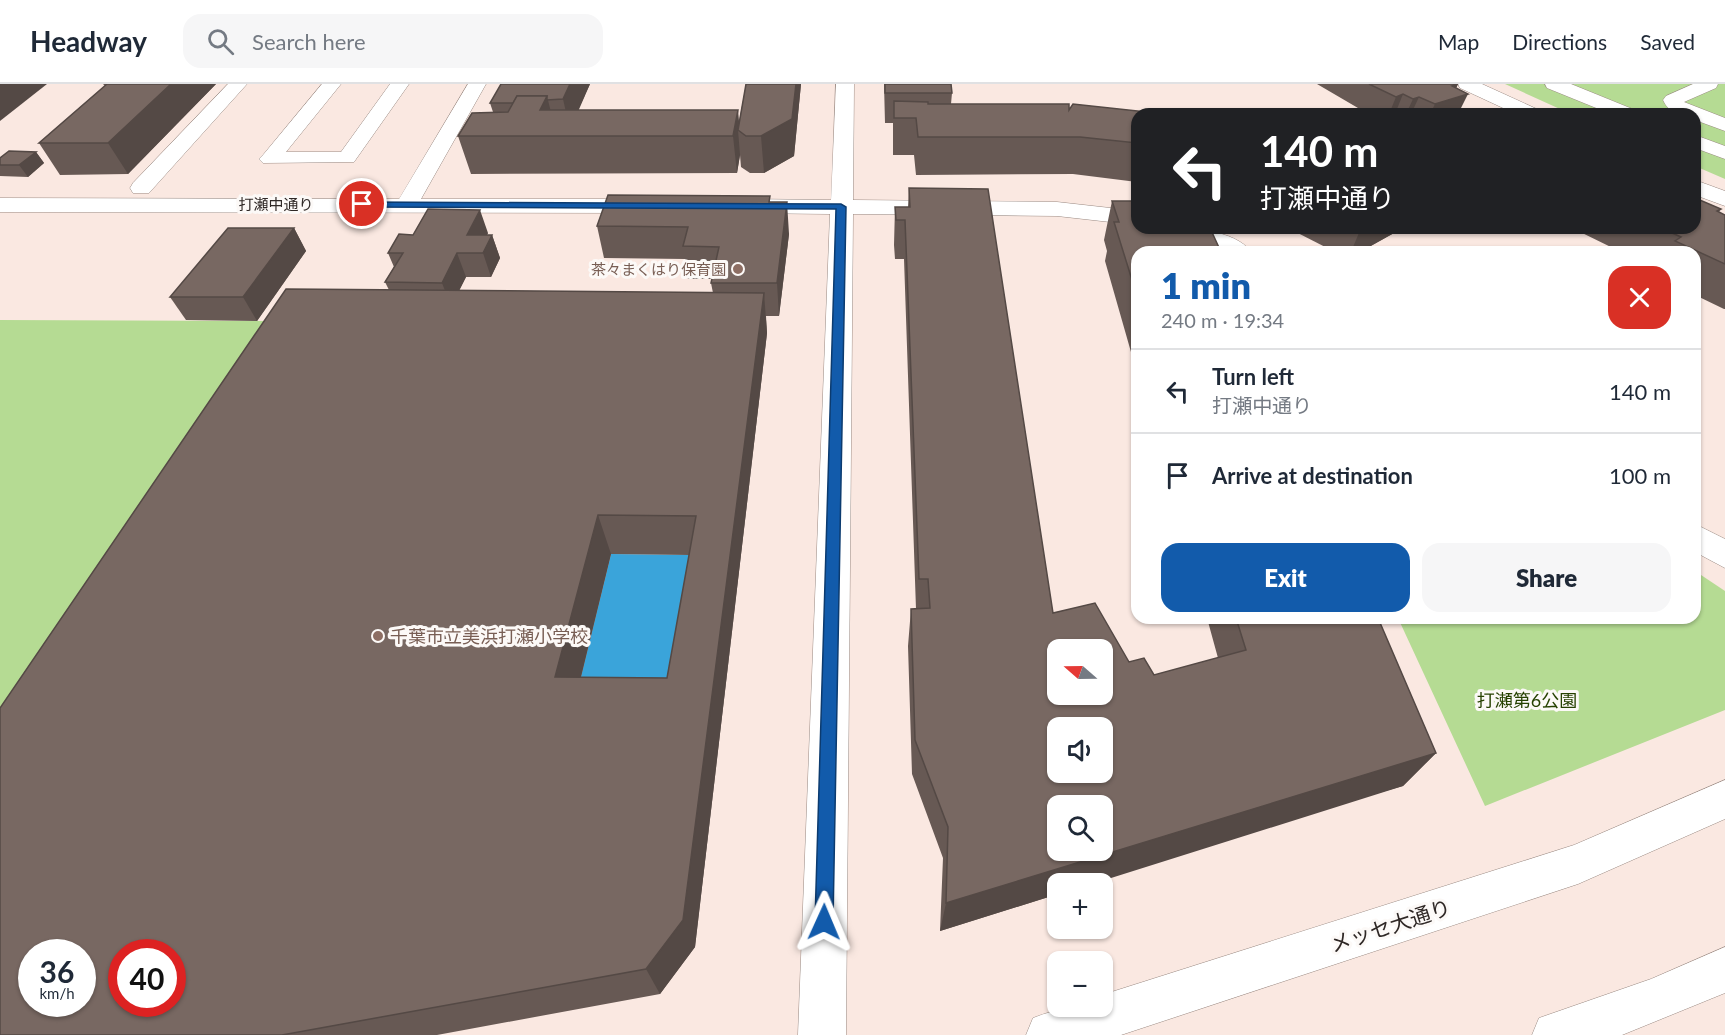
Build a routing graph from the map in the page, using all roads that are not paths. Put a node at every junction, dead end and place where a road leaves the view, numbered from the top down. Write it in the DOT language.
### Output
graph roads {
  1 [pos="238,84"];
  2 [pos="332,84"];
  3 [pos="400,84"];
  4 [pos="477,84"];
  5 [pos="845,84"];
  6 [pos="1467,84"];
  7 [pos="1554,84"];
  8 [pos="1709,84"];
  9 [pos="1449,95"];
  10 [pos="1477,108"];
  11 [pos="1519,108"];
  12 [pos="1613,108"];
  13 [pos="1681,108"];
  14 [pos="1701,116"];
  15 [pos="1725,125"];
  16 [pos="1701,143"];
  17 [pos="1725,153"];
  18 [pos="141,188"];
  19 [pos="1701,190"];
  20 [pos="1725,200"];
  21 [pos="407,204"];
  22 [pos="0,205"];
  23 [pos="671,206"];
  24 [pos="718,206"];
  25 [pos="841,207"];
  26 [pos="1701,211"];
  27 [pos="1131,217"];
  28 [pos="1725,222"];
  29 [pos="1194,234"];
  30 [pos="1226,246"];
  31 [pos="1701,540"];
  32 [pos="1725,555"];
  33 [pos="1725,799"];
  34 [pos="1725,970"];
  35 [pos="822,1035"];
  36 [pos="1050,1035"];
  37 [pos="1556,1035"];
  1 -- 18 [label="street"];
  2 -- 3 [label="street"];
  4 -- 21 [label="street"];
  5 -- 25 [label="street"];
  6 -- 11 [label="street"];
  7 -- 12 [label="street"];
  8 -- 13 [label="street"];
  9 -- 10 [label="street"];
  14 -- 15 [label="street"];
  16 -- 17 [label="street"];
  19 -- 20 [label="street"];
  21 -- 22 [label="street, 打瀬中通り"];
  21 -- 23 [label="street, 打瀬中通り"];
  24 -- 25 [label="street"];
  25 -- 27 [label="street"];
  25 -- 35 [label="street"];
  26 -- 28 [label="street"];
  29 -- 30 [label="street"];
  31 -- 32 [label="street"];
  33 -- 36 [label="street, メッセ大通り"];
  34 -- 37 [label="street"];
}
